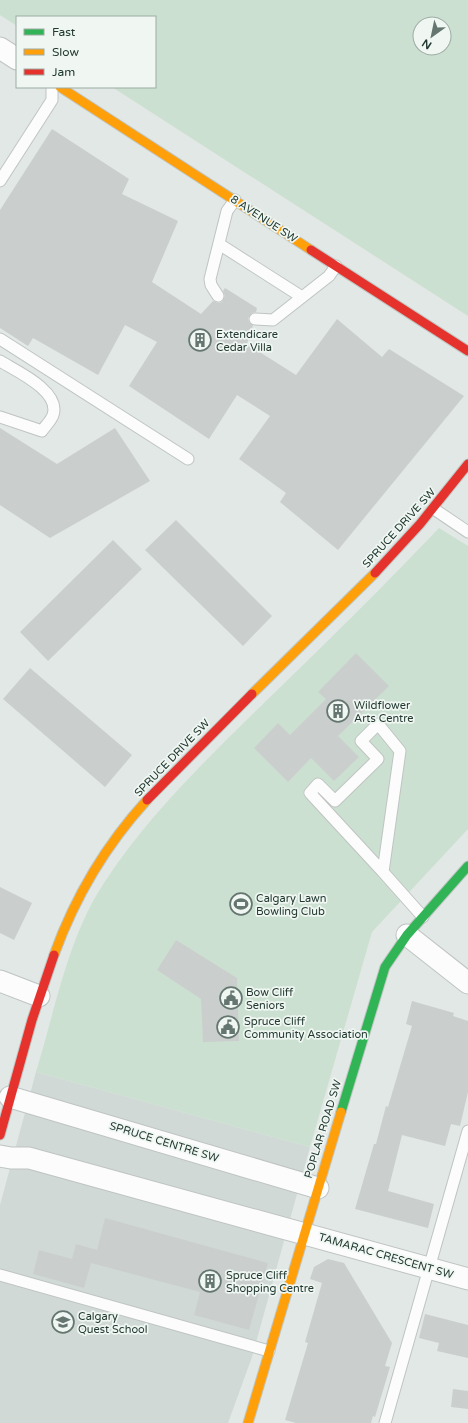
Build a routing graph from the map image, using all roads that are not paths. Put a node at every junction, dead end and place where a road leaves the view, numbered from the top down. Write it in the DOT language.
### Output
graph roads {
  1 [pos="0,48"];
  2 [pos="16,58"];
  3 [pos="52,88"];
  4 [pos="62,88"];
  5 [pos="0,181"];
  6 [pos="235,200"];
  7 [pos="219,244"];
  8 [pos="336,266"];
  9 [pos="218,296"];
  10 [pos="302,297"];
  11 [pos="255,319"];
  12 [pos="0,339"];
  13 [pos="468,351"];
  14 [pos="0,361"];
  15 [pos="0,418"];
  16 [pos="188,459"];
  17 [pos="468,464"];
  18 [pos="434,509"];
  19 [pos="468,532"];
  20 [pos="468,866"];
  21 [pos="383,872"];
  22 [pos="423,917"];
  23 [pos="407,935"];
  24 [pos="0,981"];
  25 [pos="468,984"];
  26 [pos="40,996"];
  27 [pos="6,1106"];
  28 [pos="468,1131"];
  29 [pos="0,1135"];
  30 [pos="466,1142"];
  31 [pos="0,1156"];
  32 [pos="318,1188"];
  33 [pos="304,1233"];
  34 [pos="429,1269"];
  35 [pos="0,1276"];
  36 [pos="468,1279"];
  37 [pos="268,1351"];
  38 [pos="248,1423"];
  39 [pos="385,1423"];
  1 -- 2 [label="street"];
  3 -- 5 [label="lane"];
  4 -- 6 [label="street, 8 AVENUE SW"];
  6 -- 7 [label="lane"];
  6 -- 8 [label="street, 8 AVENUE SW"];
  7 -- 9 [label="lane"];
  7 -- 10 [label="lane"];
  8 -- 10 [label="lane"];
  8 -- 13 [label="street, 8 AVENUE SW"];
  10 -- 11 [label="lane"];
  12 -- 16 [label="lane"];
  14 -- 15 [label="lane"];
  17 -- 18 [label="street, SPRUCE DRIVE SW"];
  18 -- 19 [label="lane"];
  18 -- 26 [label="street, SPRUCE DRIVE SW"];
  20 -- 22 [label="street, POPLAR ROAD SW"];
  21 -- 21 [label="lane"];
  21 -- 22 [label="lane"];
  22 -- 23 [label="street, POPLAR ROAD SW"];
  23 -- 25 [label="street"];
  23 -- 32 [label="street, POPLAR ROAD SW"];
  24 -- 26 [label="street"];
  26 -- 27 [label="street, SPRUCE DRIVE SW"];
  27 -- 29 [label="street, SPRUCE DRIVE SW"];
  27 -- 32 [label="street, SPRUCE CENTRE SW"];
  28 -- 30 [label="lane"];
  30 -- 34 [label="lane"];
  31 -- 33 [label="street"];
  32 -- 33 [label="street, POPLAR ROAD SW"];
  33 -- 34 [label="street, TAMARAC CRESCENT SW"];
  33 -- 37 [label="street, POPLAR ROAD SW"];
  34 -- 36 [label="street, TAMARAC CRESCENT SW"];
  34 -- 39 [label="lane"];
  35 -- 37 [label="lane"];
  37 -- 38 [label="street, POPLAR ROAD SW"];
}
